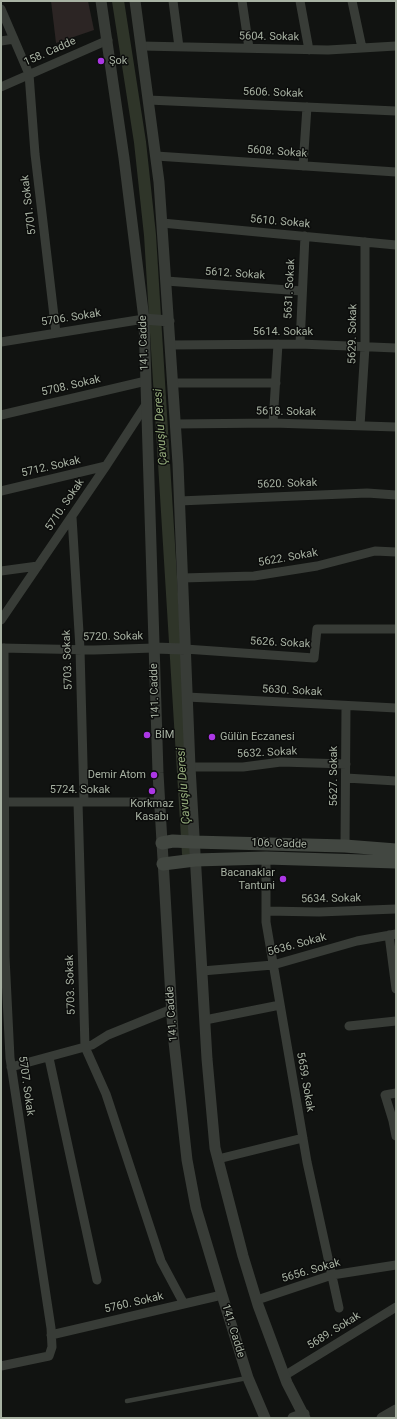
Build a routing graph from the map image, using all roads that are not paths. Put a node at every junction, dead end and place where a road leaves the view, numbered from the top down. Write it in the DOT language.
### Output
graph roads {
  1 [pos="102,1"];
  2 [pos="135,1"];
  3 [pos="173,1"];
  4 [pos="242,1"];
  5 [pos="300,1"];
  6 [pos="352,1"];
  7 [pos="1,9"];
  8 [pos="14,39"];
  9 [pos="108,40"];
  10 [pos="1,41"];
  11 [pos="141,46"];
  12 [pos="396,46"];
  13 [pos="179,47"];
  14 [pos="249,48"];
  15 [pos="362,48"];
  16 [pos="309,50"];
  17 [pos="28,74"];
  18 [pos="1,87"];
  19 [pos="148,100"];
  20 [pos="306,107"];
  21 [pos="396,111"];
  22 [pos="156,156"];
  23 [pos="303,166"];
  24 [pos="396,172"];
  25 [pos="162,223"];
  26 [pos="305,236"];
  27 [pos="365,242"];
  28 [pos="396,245"];
  29 [pos="166,280"];
  30 [pos="302,291"];
  31 [pos="144,319"];
  32 [pos="168,321"];
  33 [pos="56,333"];
  34 [pos="1,342"];
  35 [pos="278,344"];
  36 [pos="300,344"];
  37 [pos="170,345"];
  38 [pos="365,347"];
  39 [pos="396,348"];
  40 [pos="146,381"];
  41 [pos="173,383"];
  42 [pos="276,383"];
  43 [pos="146,403"];
  44 [pos="1,415"];
  45 [pos="273,423"];
  46 [pos="176,424"];
  47 [pos="360,426"];
  48 [pos="396,427"];
  49 [pos="106,466"];
  50 [pos="1,490"];
  51 [pos="396,495"];
  52 [pos="179,500"];
  53 [pos="72,517"];
  54 [pos="396,552"];
  55 [pos="38,566"];
  56 [pos="1,571"];
  57 [pos="182,578"];
  58 [pos="1,620"];
  59 [pos="396,629"];
  60 [pos="2,648"];
  61 [pos="154,648"];
  62 [pos="80,649"];
  63 [pos="185,649"];
  64 [pos="187,697"];
  65 [pos="346,706"];
  66 [pos="396,708"];
  67 [pos="346,764"];
  68 [pos="190,767"];
  69 [pos="346,778"];
  70 [pos="396,781"];
  71 [pos="3,802"];
  72 [pos="81,802"];
  73 [pos="159,802"];
  74 [pos="167,842"];
  75 [pos="194,842"];
  76 [pos="345,846"];
  77 [pos="396,850"];
  78 [pos="266,858"];
  79 [pos="195,860"];
  80 [pos="396,862"];
  81 [pos="168,864"];
  82 [pos="396,909"];
  83 [pos="266,911"];
  84 [pos="393,934"];
  85 [pos="273,965"];
  86 [pos="202,971"];
  87 [pos="396,989"];
  88 [pos="280,1005"];
  89 [pos="172,1009"];
  90 [pos="205,1020"];
  91 [pos="396,1021"];
  92 [pos="349,1026"];
  93 [pos="84,1047"];
  94 [pos="49,1058"];
  95 [pos="7,1061"];
  96 [pos="396,1093"];
  97 [pos="396,1136"];
  98 [pos="303,1138"];
  99 [pos="218,1159"];
  100 [pos="396,1265"];
  101 [pos="332,1275"];
  102 [pos="96,1280"];
  103 [pos="222,1295"];
  104 [pos="257,1300"];
  105 [pos="184,1304"];
  106 [pos="396,1307"];
  107 [pos="339,1308"];
  108 [pos="51,1335"];
  109 [pos="1,1366"];
  110 [pos="284,1376"];
  111 [pos="248,1378"];
  112 [pos="127,1401"];
  113 [pos="396,1410"];
  114 [pos="301,1417"];
  115 [pos="265,1418"];
  116 [pos="382,1418"];
  1 -- 9 [label="street, 141. Cadde"];
  2 -- 11 [label="street"];
  3 -- 13 [label="street"];
  4 -- 14 [label="street"];
  5 -- 16 [label="street"];
  6 -- 15 [label="street"];
  7 -- 8 [label="street, 5701. Sokak"];
  8 -- 10 [label="street"];
  8 -- 17 [label="street, 5701. Sokak"];
  9 -- 17 [label="street, 158. Cadde"];
  9 -- 31 [label="street, 141. Cadde"];
  11 -- 13 [label="street, 5604. Sokak"];
  11 -- 19 [label="street"];
  12 -- 15 [label="street, 5604. Sokak"];
  13 -- 14 [label="street, 5604. Sokak"];
  14 -- 16 [label="street, 5604. Sokak"];
  15 -- 16 [label="street, 5604. Sokak"];
  17 -- 18 [label="street, 158. Cadde"];
  17 -- 33 [label="street, 5701. Sokak"];
  19 -- 20 [label="street, 5606. Sokak"];
  19 -- 22 [label="street"];
  20 -- 21 [label="street, 5606. Sokak"];
  20 -- 23 [label="street"];
  22 -- 23 [label="street, 5608. Sokak"];
  22 -- 25 [label="street"];
  23 -- 24 [label="street, 5608. Sokak"];
  25 -- 26 [label="street, 5610. Sokak"];
  25 -- 29 [label="street"];
  26 -- 27 [label="street, 5610. Sokak"];
  26 -- 30 [label="street, 5631. Sokak"];
  27 -- 28 [label="street, 5610. Sokak"];
  27 -- 38 [label="street, 5629. Sokak"];
  29 -- 30 [label="street, 5612. Sokak"];
  29 -- 32 [label="street"];
  30 -- 36 [label="street, 5631. Sokak"];
  31 -- 32 [label="street"];
  31 -- 33 [label="street, 5706. Sokak"];
  31 -- 40 [label="street, 141. Cadde"];
  32 -- 37 [label="street"];
  33 -- 34 [label="street, 5706. Sokak"];
  35 -- 36 [label="street, 5614. Sokak"];
  35 -- 37 [label="street, 5614. Sokak"];
  35 -- 42 [label="street"];
  36 -- 38 [label="street, 5614. Sokak"];
  37 -- 41 [label="street"];
  38 -- 39 [label="street, 5614. Sokak"];
  38 -- 47 [label="street, 5629. Sokak"];
  40 -- 43 [label="street, 141. Cadde"];
  40 -- 44 [label="street, 5708. Sokak"];
  41 -- 42 [label="street"];
  41 -- 46 [label="street"];
  42 -- 45 [label="street"];
  43 -- 49 [label="street, 5710. Sokak"];
  43 -- 61 [label="street, 141. Cadde"];
  45 -- 46 [label="street, 5618. Sokak"];
  45 -- 47 [label="street, 5618. Sokak"];
  46 -- 52 [label="street"];
  47 -- 48 [label="street, 5618. Sokak"];
  49 -- 50 [label="street, 5712. Sokak"];
  49 -- 53 [label="street, 5710. Sokak"];
  51 -- 52 [label="street, 5620. Sokak"];
  52 -- 57 [label="street"];
  53 -- 55 [label="street, 5710. Sokak"];
  53 -- 62 [label="street, 5703. Sokak"];
  54 -- 57 [label="street, 5622. Sokak"];
  55 -- 56 [label="street"];
  55 -- 58 [label="street, 5710. Sokak"];
  57 -- 63 [label="street"];
  59 -- 63 [label="street, 5626. Sokak"];
  60 -- 62 [label="street, 5720. Sokak"];
  60 -- 71 [label="street, 5707. Sokak"];
  61 -- 62 [label="street, 5720. Sokak"];
  61 -- 63 [label="street"];
  61 -- 73 [label="street, 141. Cadde"];
  62 -- 72 [label="street, 5703. Sokak"];
  63 -- 64 [label="street"];
  64 -- 65 [label="street, 5630. Sokak"];
  64 -- 68 [label="street"];
  65 -- 66 [label="street, 5630. Sokak"];
  65 -- 67 [label="street, 5627. Sokak"];
  67 -- 68 [label="street, 5632. Sokak"];
  67 -- 69 [label="street, 5627. Sokak"];
  68 -- 75 [label="street"];
  69 -- 70 [label="street"];
  69 -- 76 [label="street, 5627. Sokak"];
  71 -- 72 [label="street, 5724. Sokak"];
  71 -- 95 [label="street, 5707. Sokak"];
  72 -- 73 [label="street, 5724. Sokak"];
  72 -- 93 [label="street, 5703. Sokak"];
  73 -- 74 [label="street, 141. Cadde"];
  74 -- 75 [label="main road, 106. Cadde"];
  74 -- 81 [label="street, 141. Cadde"];
  75 -- 76 [label="main road, 106. Cadde"];
  75 -- 79 [label="street"];
  76 -- 77 [label="main road, 106. Cadde"];
  78 -- 79 [label="main road, 106. Cadde"];
  78 -- 80 [label="main road, 106. Cadde"];
  78 -- 83 [label="street, 5659. Sokak"];
  79 -- 81 [label="main road, 106. Cadde"];
  79 -- 86 [label="street"];
  81 -- 89 [label="street, 141. Cadde"];
  82 -- 83 [label="street, 5634. Sokak"];
  83 -- 85 [label="street, 5659. Sokak"];
  84 -- 85 [label="street, 5636. Sokak"];
  84 -- 87 [label="street"];
  85 -- 86 [label="street, 5636. Sokak"];
  85 -- 88 [label="street, 5659. Sokak"];
  86 -- 90 [label="street"];
  88 -- 90 [label="street"];
  88 -- 98 [label="street, 5659. Sokak"];
  89 -- 93 [label="street"];
  89 -- 103 [label="street, 141. Cadde"];
  90 -- 99 [label="street"];
  91 -- 92 [label="street"];
  93 -- 94 [label="street"];
  93 -- 105 [label="street"];
  94 -- 95 [label="street"];
  94 -- 102 [label="street"];
  95 -- 108 [label="street, 5707. Sokak"];
  96 -- 97 [label="street"];
  98 -- 99 [label="street"];
  98 -- 101 [label="street, 5659. Sokak"];
  99 -- 104 [label="street"];
  100 -- 101 [label="street, 5656. Sokak"];
  101 -- 104 [label="street, 5656. Sokak"];
  101 -- 107 [label="street, 5659. Sokak"];
  103 -- 105 [label="street, 5760. Sokak"];
  103 -- 111 [label="street, 141. Cadde"];
  104 -- 110 [label="street"];
  105 -- 108 [label="street, 5760. Sokak"];
  106 -- 110 [label="street, 5689. Sokak"];
  108 -- 109 [label="street, 5707. Sokak"];
  110 -- 114 [label="street"];
  111 -- 112 [label="lane"];
  111 -- 115 [label="street, 141. Cadde"];
  113 -- 116 [label="street"];
}
